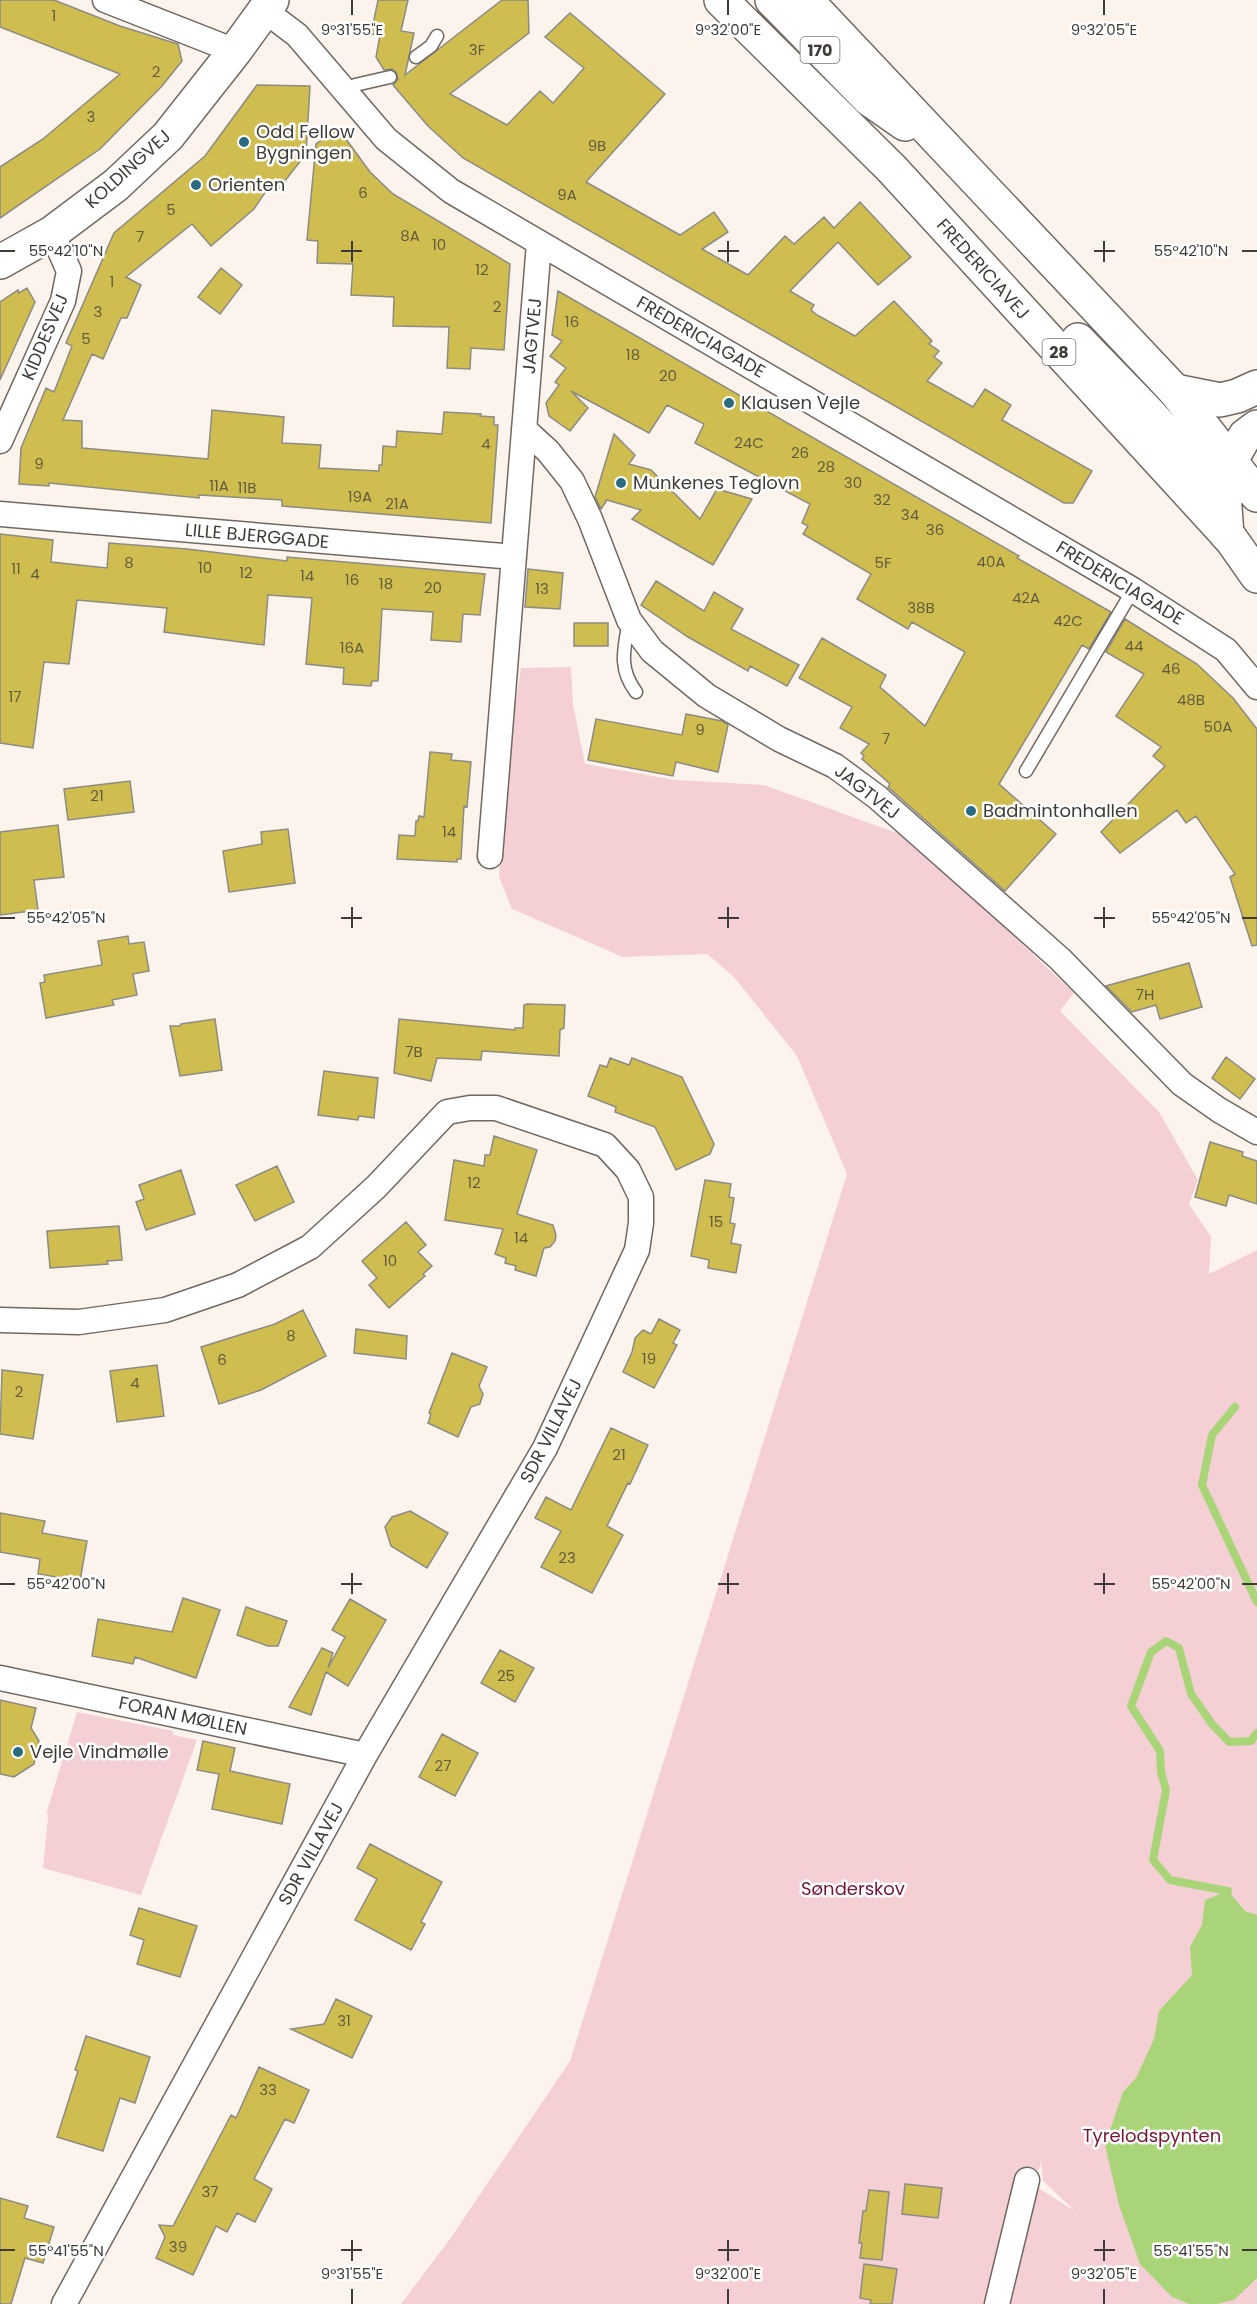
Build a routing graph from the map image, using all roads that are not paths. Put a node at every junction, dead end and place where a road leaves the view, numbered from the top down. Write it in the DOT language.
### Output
graph roads {
  1 [pos="105,0"];
  2 [pos="722,0"];
  3 [pos="772,0"];
  4 [pos="806,0"];
  5 [pos="269,3"];
  6 [pos="437,36"];
  7 [pos="235,51"];
  8 [pos="416,57"];
  9 [pos="390,77"];
  10 [pos="346,92"];
  11 [pos="956,158"];
  12 [pos="892,169"];
  13 [pos="52,233"];
  14 [pos="539,243"];
  15 [pos="0,262"];
  16 [pos="1257,387"];
  17 [pos="1175,391"];
  18 [pos="1257,427"];
  19 [pos="524,429"];
  20 [pos="0,441"];
  21 [pos="1244,482"];
  22 [pos="0,514"];
  23 [pos="1227,535"];
  24 [pos="514,557"];
  25 [pos="1257,576"];
  26 [pos="1133,590"];
  27 [pos="629,620"];
  28 [pos="1257,687"];
  29 [pos="636,692"];
  30 [pos="1026,771"];
  31 [pos="490,856"];
  32 [pos="1257,1132"];
  33 [pos="0,1320"];
  34 [pos="0,1678"];
  35 [pos="365,1755"];
  36 [pos="1027,2180"];
  37 [pos="64,2304"];
  38 [pos="997,2304"];
  1 -- 7 [label="street"];
  2 -- 12 [label="main road, FREDERICIAVEJ / 28"];
  3 -- 11 [label="main road, 170"];
  4 -- 11 [label="main road"];
  5 -- 7 [label="main road, KOLDINGVEJ"];
  5 -- 10 [label="street, FREDERICIAGADE"];
  6 -- 8 [label="lane"];
  7 -- 13 [label="main road, KOLDINGVEJ"];
  9 -- 10 [label="lane"];
  10 -- 14 [label="street, FREDERICIAGADE"];
  11 -- 17 [label="main road"];
  12 -- 21 [label="main road"];
  12 -- 23 [label="main road, FREDERICIAVEJ / 28"];
  13 -- 15 [label="main road, KOLDINGVEJ"];
  13 -- 20 [label="street, KIDDESVEJ"];
  14 -- 19 [label="street, JAGTVEJ"];
  14 -- 26 [label="street, FREDERICIAGADE"];
  16 -- 17 [label="main road"];
  17 -- 21 [label="main road"];
  18 -- 21 [label="main road"];
  19 -- 24 [label="street, JAGTVEJ"];
  19 -- 27 [label="street, JAGTVEJ"];
  21 -- 23 [label="main road"];
  22 -- 24 [label="street, LILLE BJERGGADE"];
  23 -- 25 [label="main road, FREDERICIAVEJ / 28"];
  24 -- 31 [label="street, JAGTVEJ"];
  26 -- 28 [label="street, FREDERICIAGADE"];
  26 -- 30 [label="lane"];
  27 -- 29 [label="lane"];
  27 -- 32 [label="street, JAGTVEJ"];
  33 -- 35 [label="street, SDR VILLAVEJ"];
  34 -- 35 [label="street, FORAN MØLLEN"];
  35 -- 37 [label="street, SDR VILLAVEJ"];
  36 -- 38 [label="street"];
}
